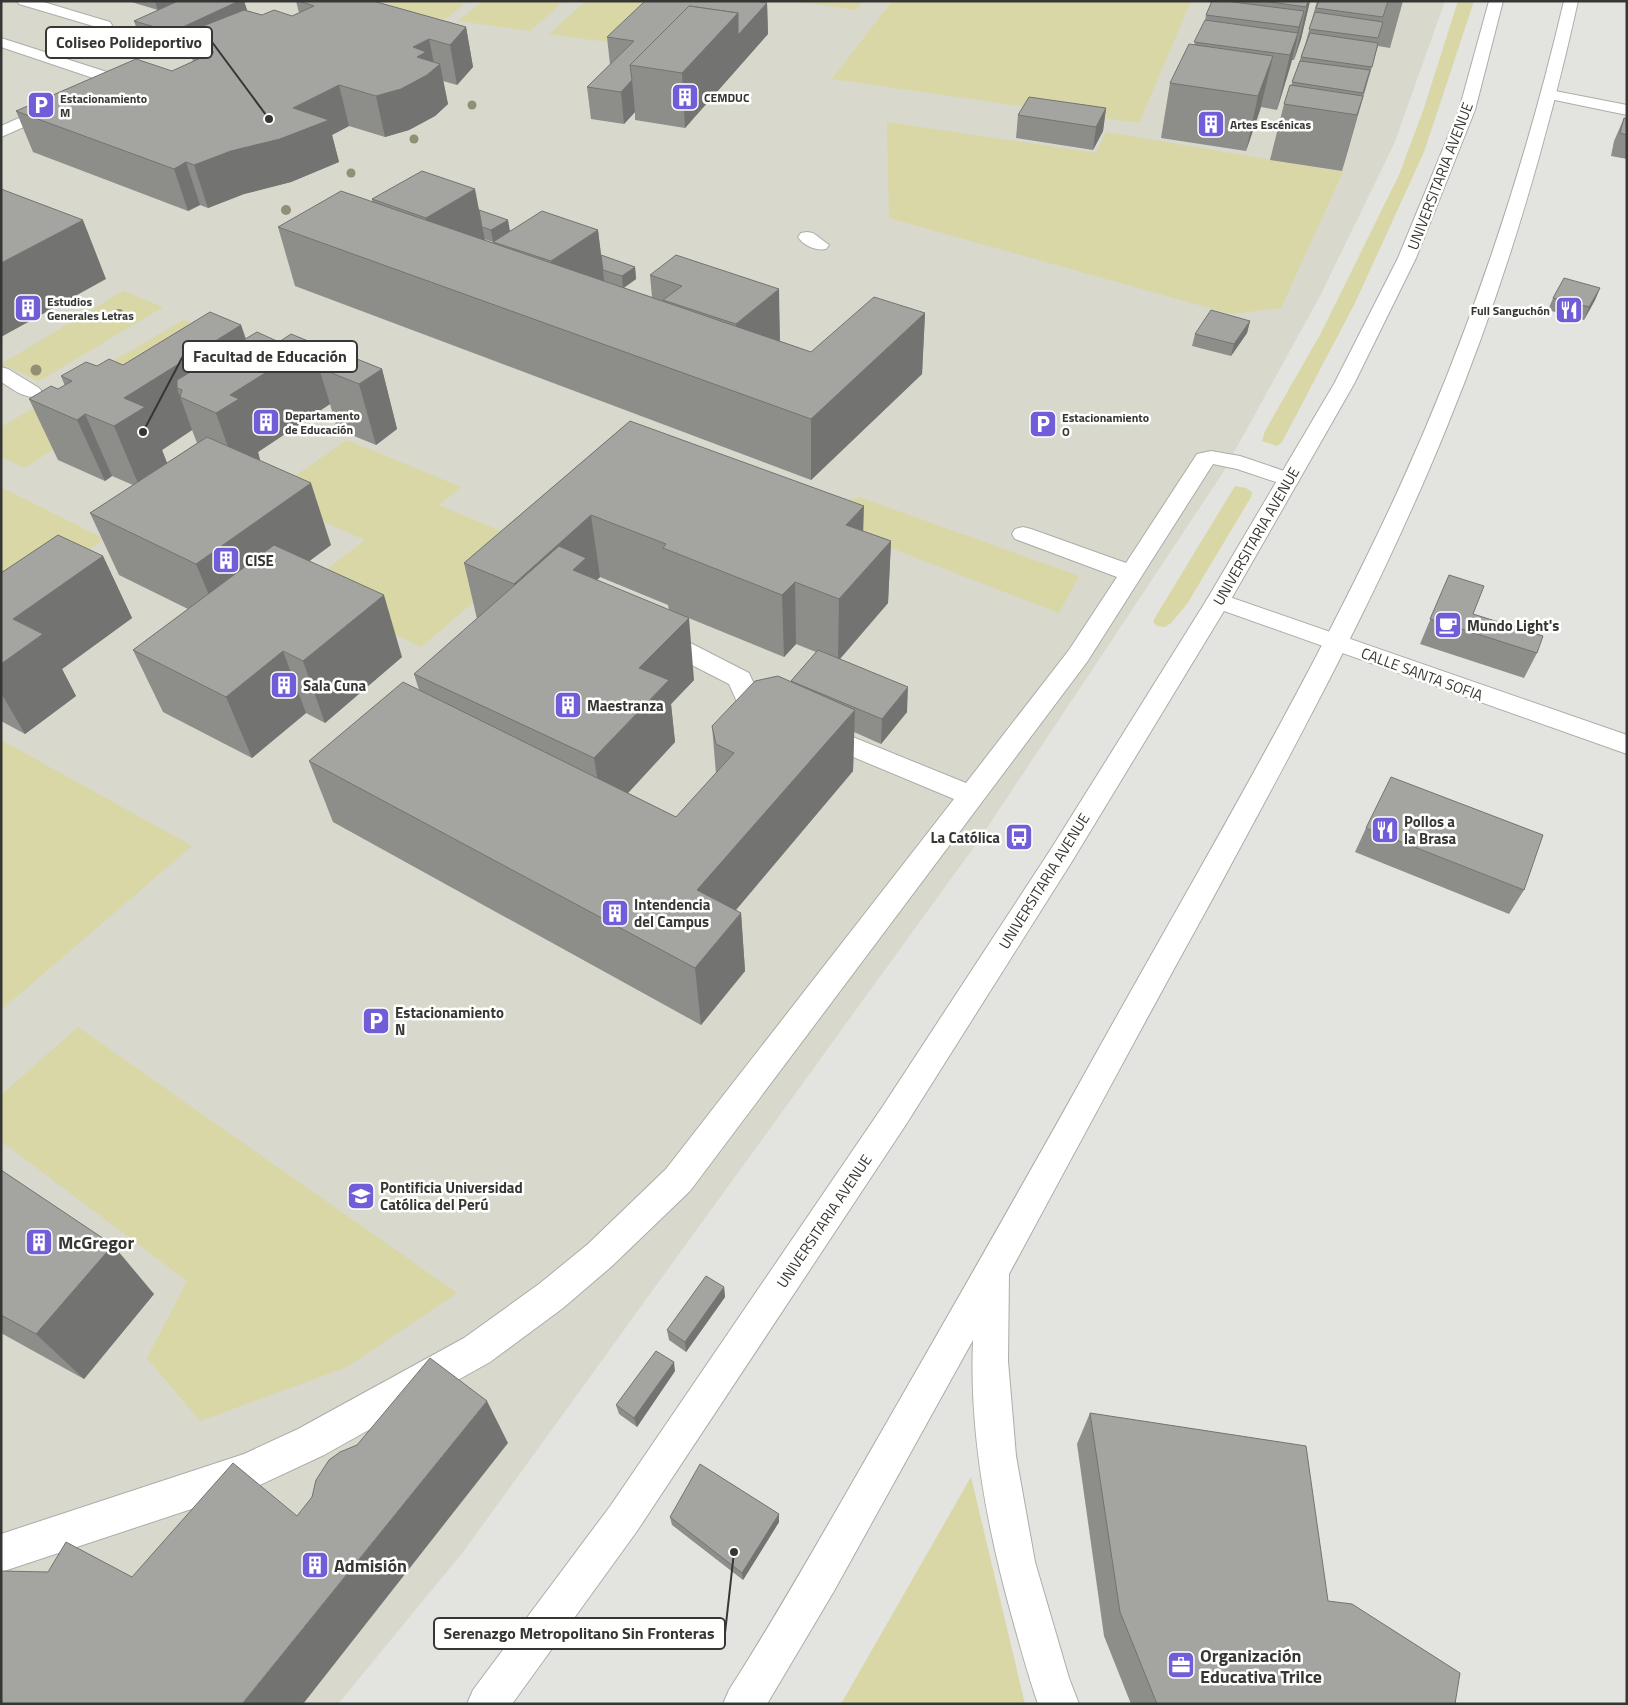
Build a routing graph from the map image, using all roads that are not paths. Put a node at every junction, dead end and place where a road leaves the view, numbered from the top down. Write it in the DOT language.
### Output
graph roads {
  1 [pos="24,1"];
  2 [pos="1496,1"];
  3 [pos="1571,1"];
  4 [pos="105,25"];
  5 [pos="1,42"];
  6 [pos="1550,95"];
  7 [pos="1627,110"];
  8 [pos="1,132"];
  9 [pos="1,372"];
  10 [pos="32,392"];
  11 [pos="1288,480"];
  12 [pos="1024,534"];
  13 [pos="1130,573"];
  14 [pos="1218,601"];
  15 [pos="637,626"];
  16 [pos="1336,643"];
  17 [pos="1627,745"];
  18 [pos="970,796"];
  19 [pos="993,1272"];
  20 [pos="1,1554"];
  21 [pos="487,1704"];
  22 [pos="743,1704"];
  23 [pos="1059,1704"];
  1 -- 4 [label="main road"];
  2 -- 11 [label="main road, UNIVERSITARIA AVENUE"];
  3 -- 6 [label="main road"];
  5 -- 8 [label="main road"];
  6 -- 7 [label="main road"];
  6 -- 16 [label="main road"];
  9 -- 10 [label="main road"];
  11 -- 13 [label="main road"];
  11 -- 14 [label="main road, UNIVERSITARIA AVENUE"];
  12 -- 13 [label="main road"];
  13 -- 18 [label="main road"];
  14 -- 16 [label="main road, CALLE SANTA SOFIA"];
  14 -- 21 [label="main road, UNIVERSITARIA AVENUE"];
  15 -- 18 [label="main road"];
  16 -- 17 [label="main road, CALLE SANTA SOFIA"];
  16 -- 19 [label="main road"];
  18 -- 20 [label="main road"];
  19 -- 22 [label="main road"];
  19 -- 23 [label="main road"];
}
